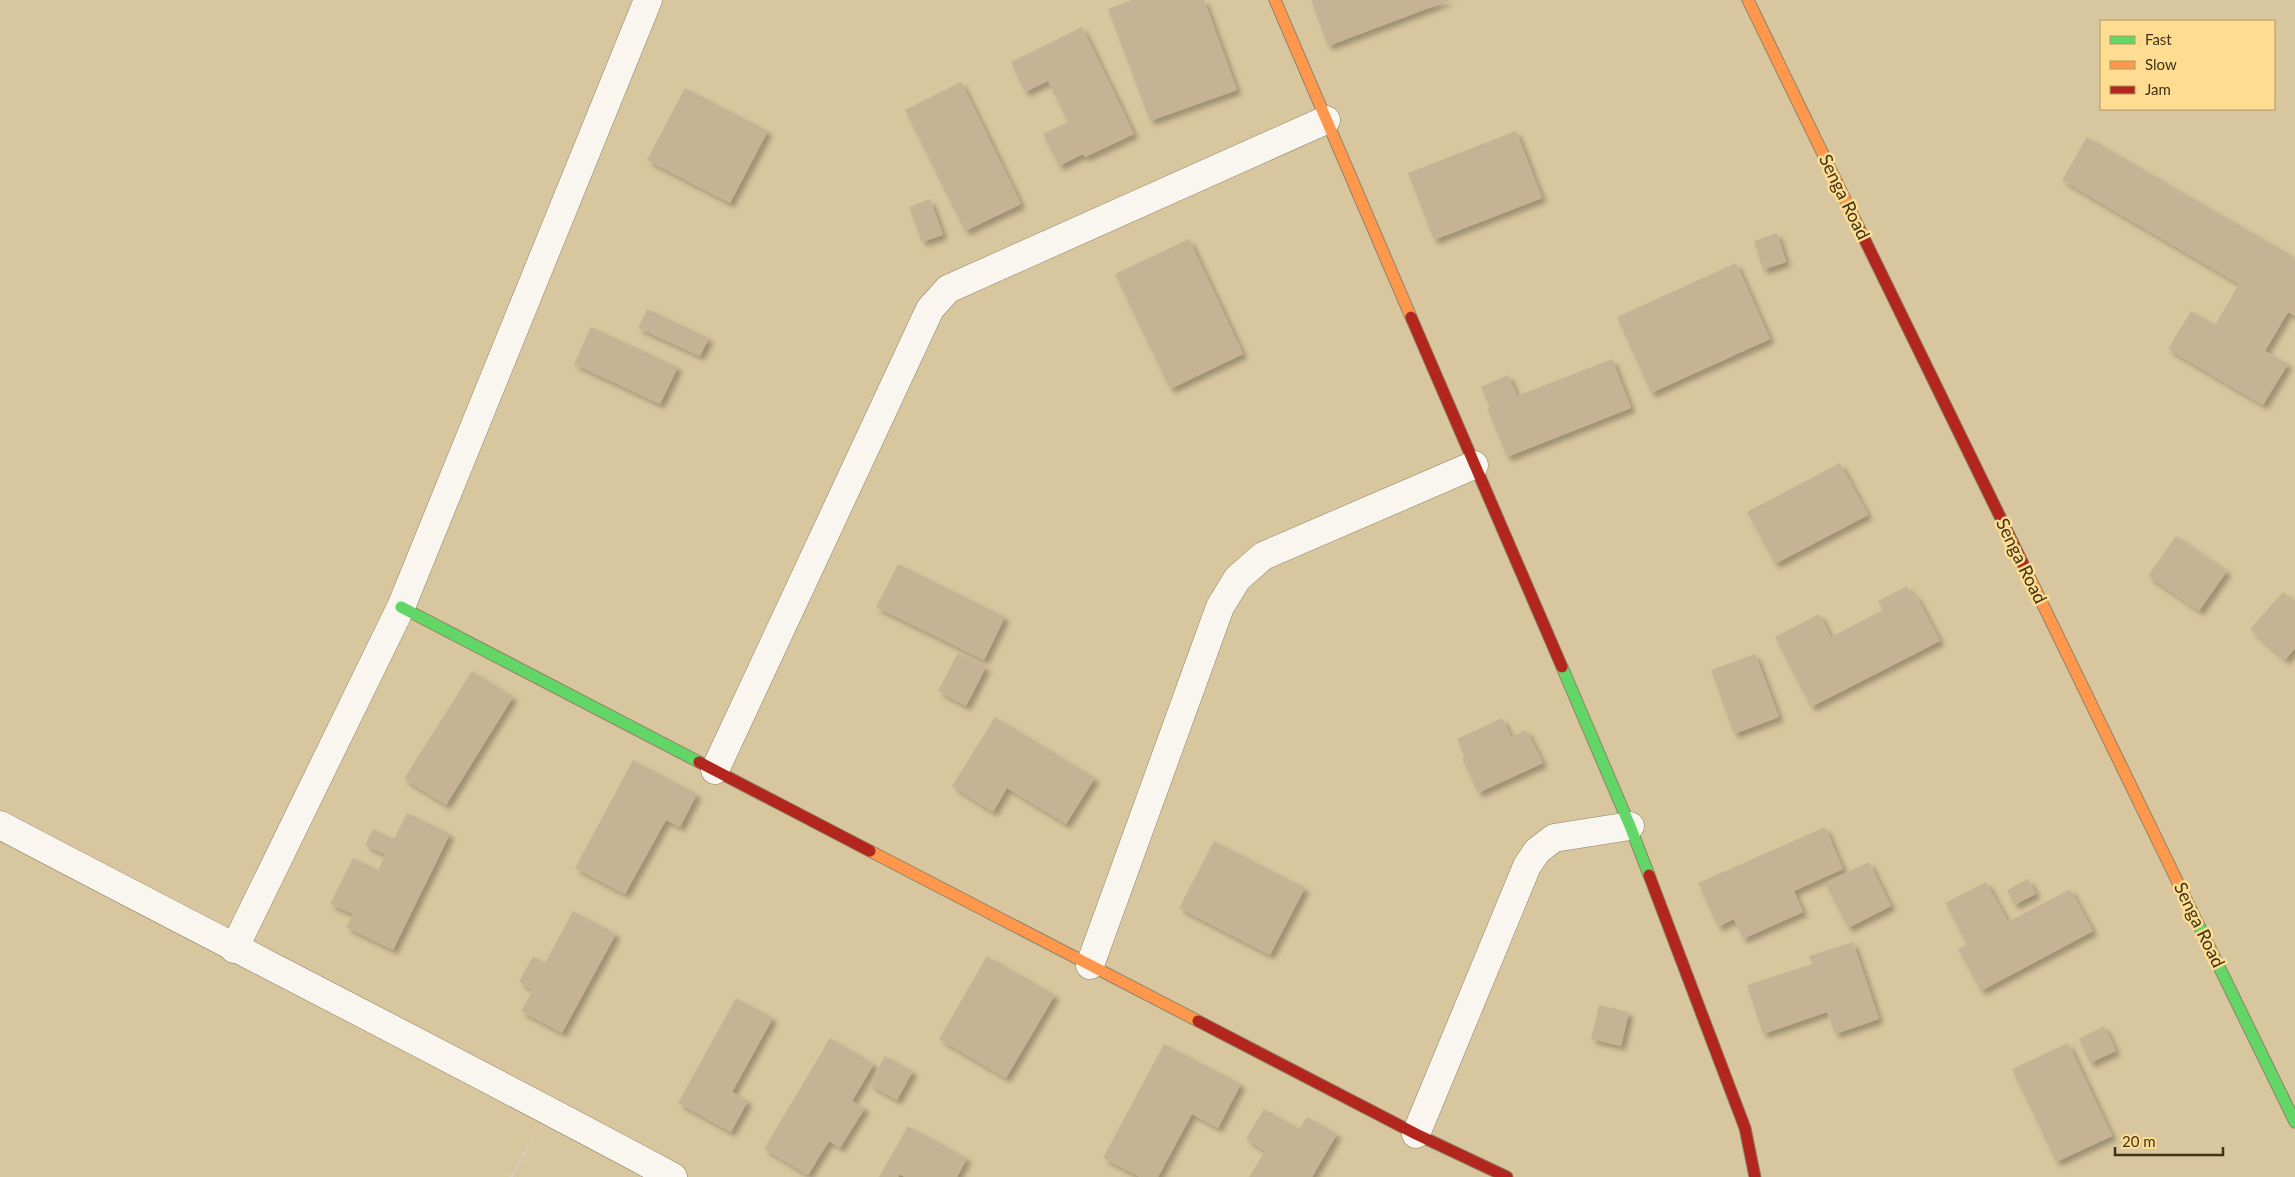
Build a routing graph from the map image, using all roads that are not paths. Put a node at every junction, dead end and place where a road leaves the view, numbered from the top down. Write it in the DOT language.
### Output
graph roads {
  1 [pos="648,0"];
  2 [pos="1274,0"];
  3 [pos="1748,0"];
  4 [pos="1326,120"];
  5 [pos="1474,465"];
  6 [pos="401,607"];
  7 [pos="715,770"];
  8 [pos="0,825"];
  9 [pos="1630,826"];
  10 [pos="234,949"];
  11 [pos="1090,965"];
  12 [pos="2295,1122"];
  13 [pos="1416,1134"];
  14 [pos="673,1177"];
  15 [pos="1507,1177"];
  16 [pos="1755,1177"];
  1 -- 6 [label="street"];
  2 -- 4 [label="street"];
  3 -- 12 [label="street, Senga Road"];
  4 -- 5 [label="street"];
  4 -- 7 [label="street"];
  5 -- 9 [label="street"];
  5 -- 11 [label="street"];
  6 -- 7 [label="street"];
  6 -- 10 [label="street"];
  7 -- 11 [label="street"];
  8 -- 10 [label="street"];
  9 -- 13 [label="street"];
  9 -- 16 [label="street"];
  10 -- 14 [label="street"];
  11 -- 13 [label="street"];
  13 -- 15 [label="street"];
}
